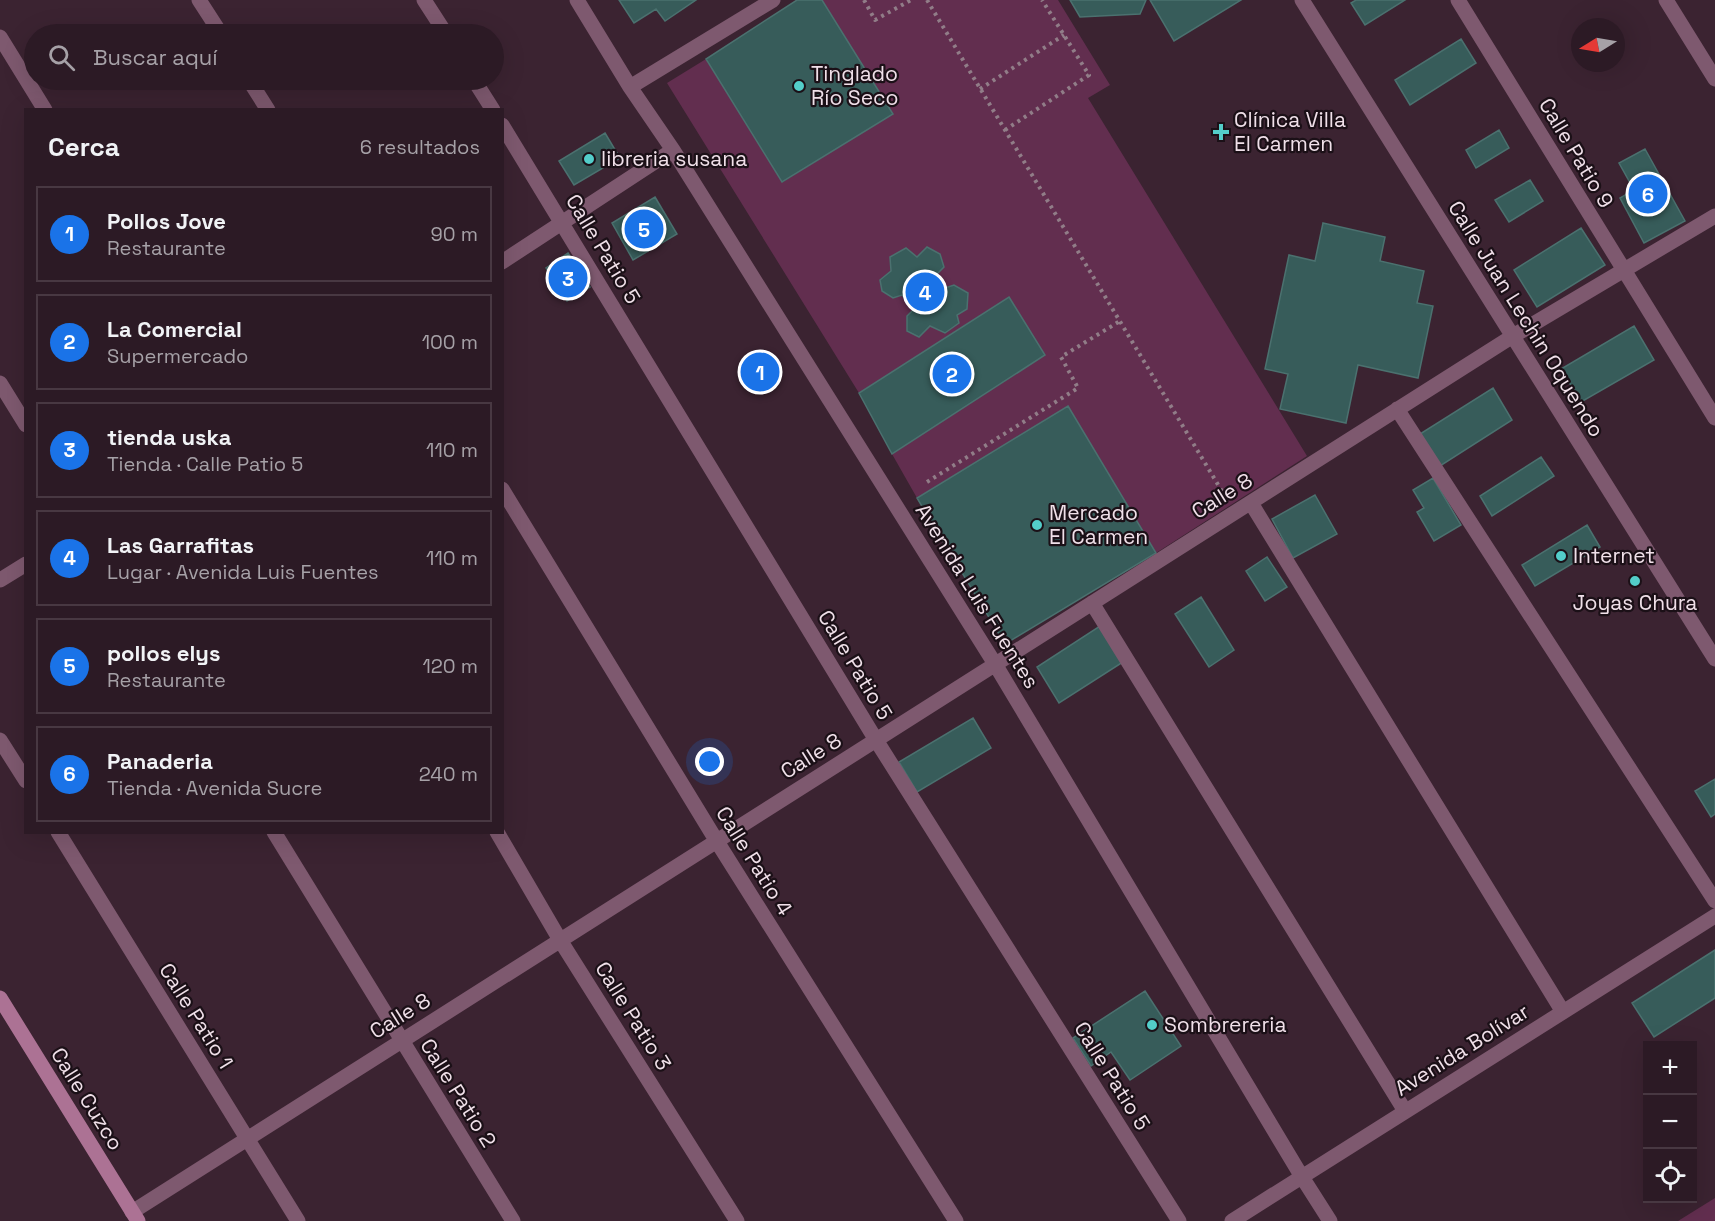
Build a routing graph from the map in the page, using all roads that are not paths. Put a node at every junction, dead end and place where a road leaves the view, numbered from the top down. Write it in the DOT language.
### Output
graph roads {
  1 [pos="199,0"];
  2 [pos="424,0"];
  3 [pos="577,0"];
  4 [pos="773,0"];
  5 [pos="1302,0"];
  6 [pos="1458,0"];
  7 [pos="1666,0"];
  8 [pos="215,24"];
  9 [pos="440,24"];
  10 [pos="0,38"];
  11 [pos="24,76"];
  12 [pos="1715,79"];
  13 [pos="630,87"];
  14 [pos="32,90"];
  15 [pos="255,90"];
  16 [pos="480,90"];
  17 [pos="44,108"];
  18 [pos="266,108"];
  19 [pos="492,108"];
  20 [pos="504,128"];
  21 [pos="672,150"];
  22 [pos="1715,216"];
  23 [pos="564,223"];
  24 [pos="504,261"];
  25 [pos="1623,271"];
  26 [pos="1513,336"];
  27 [pos="0,383"];
  28 [pos="1397,410"];
  29 [pos="1715,418"];
  30 [pos="24,421"];
  31 [pos="504,492"];
  32 [pos="1251,503"];
  33 [pos="24,565"];
  34 [pos="0,580"];
  35 [pos="1092,603"];
  36 [pos="1715,659"];
  37 [pos="996,664"];
  38 [pos="0,740"];
  39 [pos="876,740"];
  40 [pos="24,778"];
  41 [pos="59,834"];
  42 [pos="275,834"];
  43 [pos="498,834"];
  44 [pos="716,840"];
  45 [pos="1715,901"];
  46 [pos="1715,916"];
  47 [pos="560,940"];
  48 [pos="0,998"];
  49 [pos="1563,1012"];
  50 [pos="401,1041"];
  51 [pos="1405,1111"];
  52 [pos="247,1138"];
  53 [pos="1302,1177"];
  54 [pos="135,1216"];
  55 [pos="298,1221"];
  56 [pos="513,1221"];
  57 [pos="737,1221"];
  58 [pos="956,1221"];
  59 [pos="1179,1221"];
  60 [pos="1232,1221"];
  61 [pos="1330,1221"];
  1 -- 8 [label="street"];
  2 -- 9 [label="street"];
  3 -- 13 [label="street, Avenida Luis Fuentes"];
  4 -- 13 [label="street"];
  5 -- 26 [label="street, Calle Juan Lechin Oquendo"];
  6 -- 25 [label="street, Calle Patio 9"];
  7 -- 12 [label="street"];
  10 -- 11 [label="street"];
  13 -- 21 [label="street, Avenida Luis Fuentes"];
  14 -- 17 [label="street"];
  15 -- 18 [label="street"];
  16 -- 19 [label="street"];
  20 -- 23 [label="street, Calle Patio 5"];
  21 -- 23 [label="street"];
  21 -- 37 [label="street, Avenida Luis Fuentes"];
  22 -- 25 [label="street, Calle 8"];
  23 -- 24 [label="street"];
  23 -- 39 [label="street, Calle Patio 5"];
  25 -- 26 [label="street, Calle 8"];
  25 -- 29 [label="street, Calle Patio 9"];
  26 -- 28 [label="street, Calle 8"];
  26 -- 36 [label="street, Calle Juan Lechin Oquendo"];
  27 -- 30 [label="street"];
  28 -- 32 [label="street, Calle 8"];
  28 -- 45 [label="street"];
  31 -- 44 [label="street, Calle Patio 4"];
  32 -- 35 [label="street, Calle 8"];
  32 -- 49 [label="street"];
  33 -- 34 [label="street"];
  35 -- 37 [label="street, Calle 8"];
  35 -- 51 [label="street"];
  37 -- 39 [label="street, Calle 8"];
  37 -- 53 [label="street, Avenida Luis Fuentes"];
  38 -- 40 [label="street"];
  39 -- 44 [label="street, Calle 8"];
  39 -- 59 [label="street, Calle Patio 5"];
  41 -- 52 [label="street, Calle Patio 1"];
  42 -- 50 [label="street, Calle Patio 2"];
  43 -- 47 [label="street, Calle Patio 3"];
  44 -- 47 [label="street, Calle 8"];
  44 -- 58 [label="street, Calle Patio 4"];
  46 -- 49 [label="street, Avenida Bolívar"];
  47 -- 50 [label="street, Calle 8"];
  47 -- 57 [label="street, Calle Patio 3"];
  48 -- 54 [label="street, Calle Cuzco"];
  49 -- 51 [label="street, Avenida Bolívar"];
  50 -- 52 [label="street, Calle 8"];
  50 -- 56 [label="street, Calle Patio 2"];
  51 -- 53 [label="street, Avenida Bolívar"];
  52 -- 54 [label="street, Calle 8"];
  52 -- 55 [label="street, Calle Patio 1"];
  53 -- 60 [label="street, Avenida Bolívar"];
  53 -- 61 [label="street, Avenida Luis Fuentes"];
}
